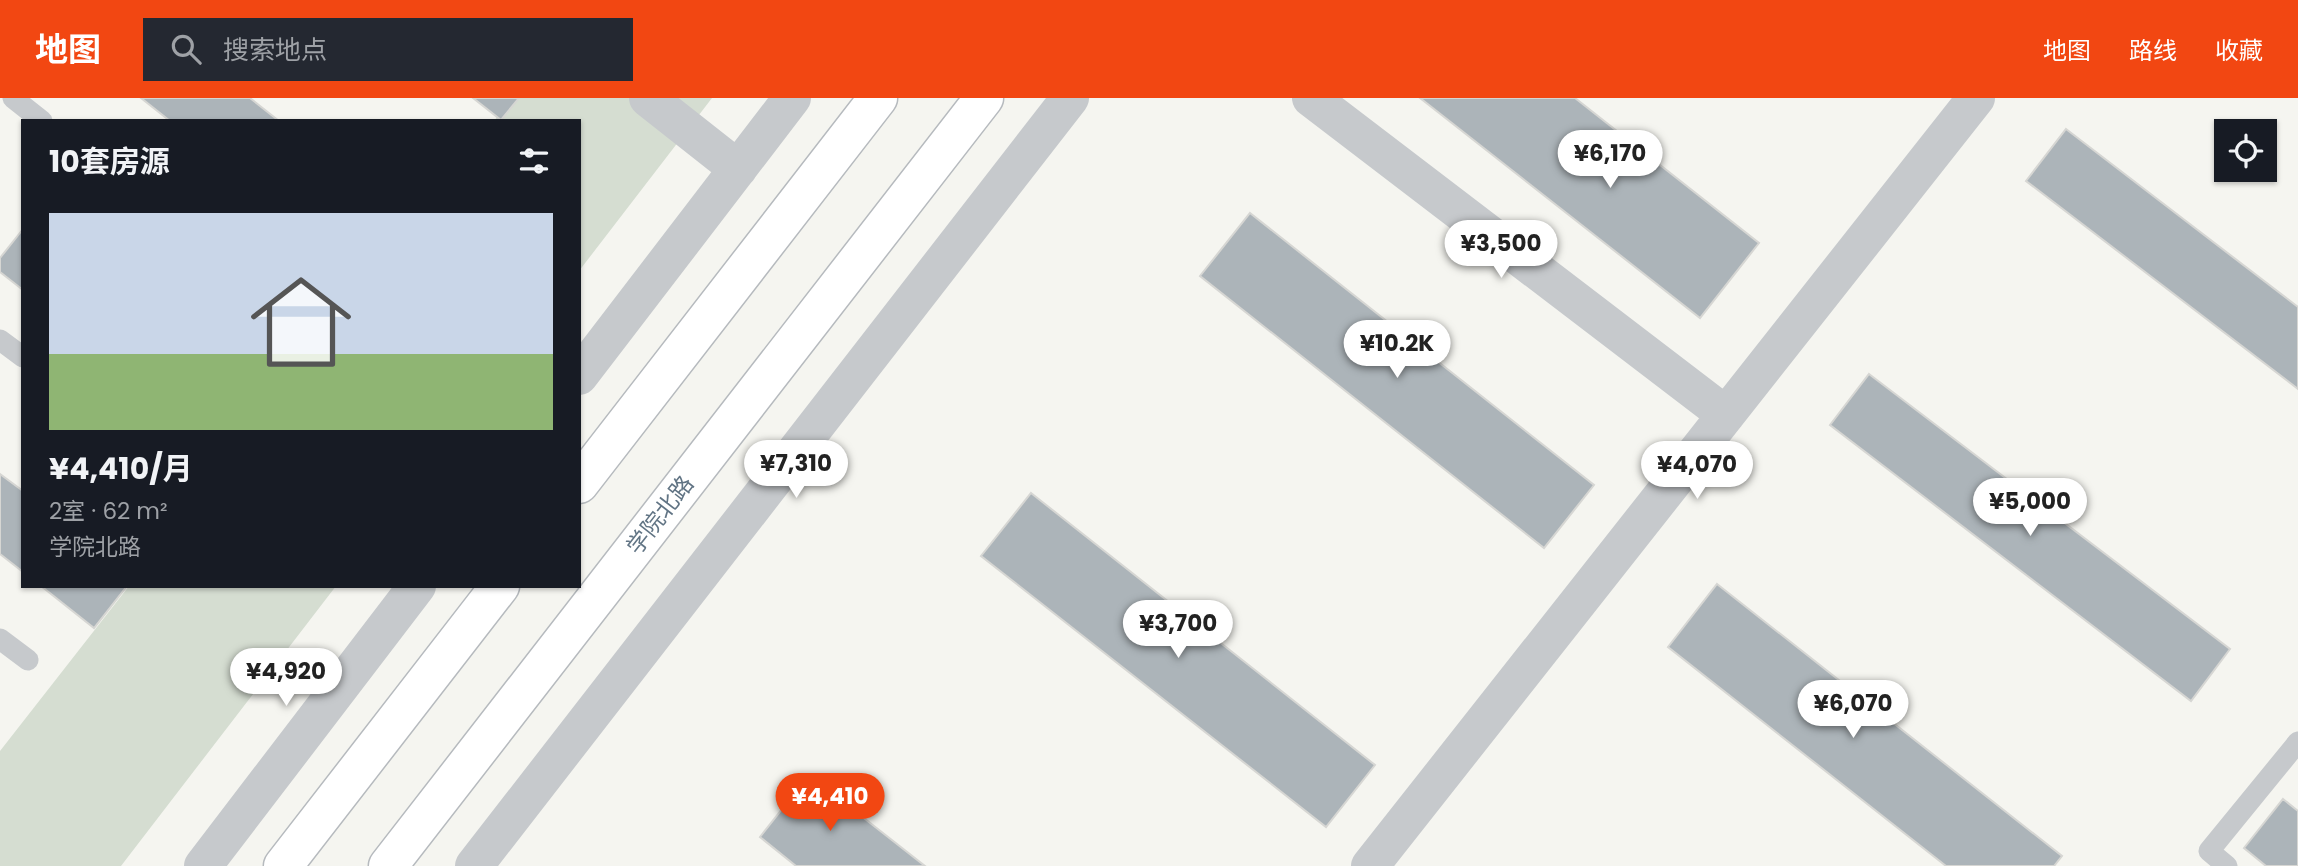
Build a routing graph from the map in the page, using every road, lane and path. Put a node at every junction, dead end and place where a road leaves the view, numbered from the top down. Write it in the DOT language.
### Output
graph roads {
  1 [pos="13,98"];
  2 [pos="648,98"];
  3 [pos="792,98"];
  4 [pos="878,98"];
  5 [pos="984,98"];
  6 [pos="1070,98"];
  7 [pos="1311,98"];
  8 [pos="1976,98"];
  9 [pos="39,119"];
  10 [pos="738,169"];
  11 [pos="0,340"];
  12 [pos="21,356"];
  13 [pos="581,373"];
  14 [pos="1726,415"];
  15 [pos="581,481"];
  16 [pos="416,588"];
  17 [pos="498,588"];
  18 [pos="0,639"];
  19 [pos="28,660"];
  20 [pos="2298,742"];
  21 [pos="2291,765"];
  22 [pos="203,866"];
  23 [pos="284,866"];
  24 [pos="388,866"];
  25 [pos="474,866"];
  26 [pos="1370,866"];
  27 [pos="2227,866"];
  1 -- 9 [label="lane"];
  2 -- 10 [label="street"];
  3 -- 10 [label="street"];
  4 -- 15 [label="main road"];
  5 -- 24 [label="main road, 学院北路"];
  6 -- 25 [label="street"];
  7 -- 14 [label="street"];
  8 -- 14 [label="street"];
  10 -- 13 [label="street"];
  11 -- 12 [label="lane"];
  14 -- 26 [label="street"];
  16 -- 22 [label="street"];
  17 -- 23 [label="main road"];
  18 -- 19 [label="lane"];
  20 -- 21 [label="lane"];
  21 -- 27 [label="lane"];
}
